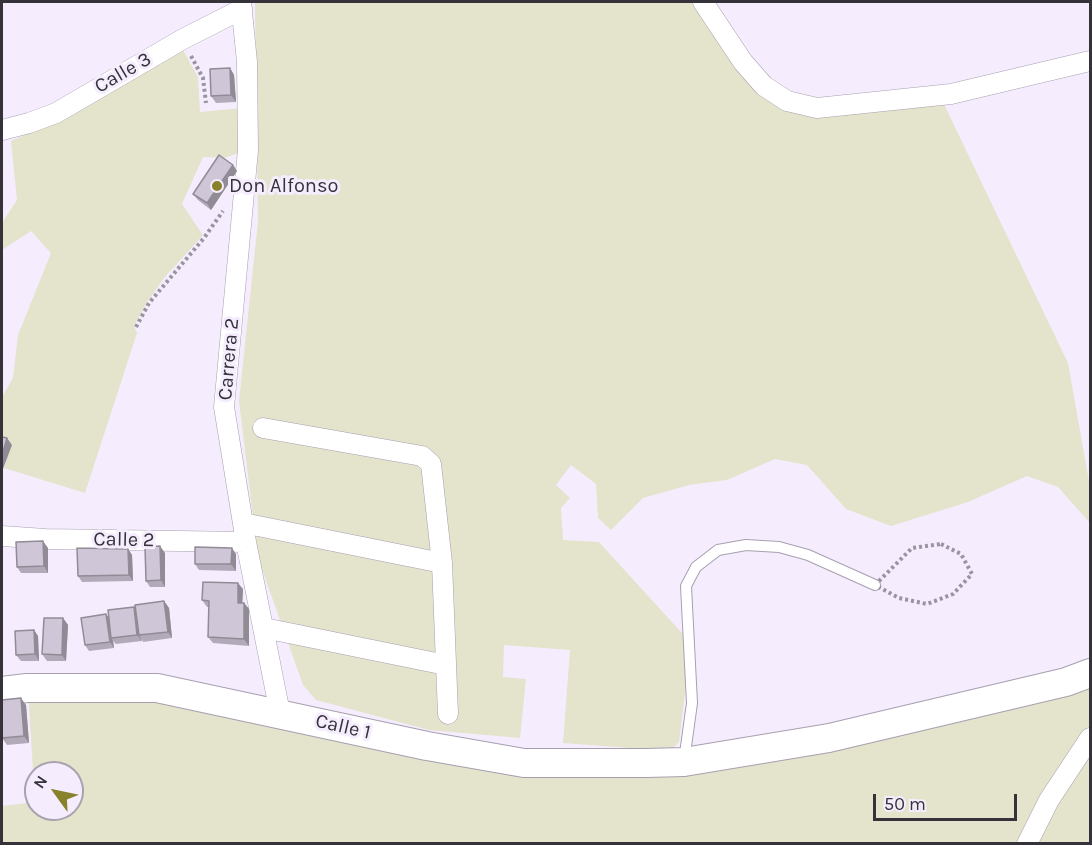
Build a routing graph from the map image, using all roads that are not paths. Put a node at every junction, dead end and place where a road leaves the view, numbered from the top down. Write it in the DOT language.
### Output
graph roads {
  1 [pos="703,2"];
  2 [pos="241,5"];
  3 [pos="1090,61"];
  4 [pos="2,130"];
  5 [pos="263,428"];
  6 [pos="244,533"];
  7 [pos="2,536"];
  8 [pos="442,563"];
  9 [pos="875,585"];
  10 [pos="264,628"];
  11 [pos="446,665"];
  12 [pos="1090,673"];
  13 [pos="2,691"];
  14 [pos="280,712"];
  15 [pos="448,714"];
  16 [pos="1090,738"];
  17 [pos="684,762"];
  18 [pos="1027,843"];
  1 -- 3 [label="street"];
  2 -- 4 [label="street, Calle 3"];
  2 -- 6 [label="street, Carrera 2"];
  5 -- 8 [label="street"];
  6 -- 7 [label="street, Calle 2"];
  6 -- 8 [label="street, Calle 2"];
  6 -- 10 [label="street, Carrera 2"];
  8 -- 11 [label="street"];
  9 -- 17 [label="lane"];
  10 -- 11 [label="street"];
  10 -- 14 [label="street, Carrera 2"];
  11 -- 15 [label="street"];
  12 -- 17 [label="main road, Calle 1"];
  13 -- 14 [label="main road, Calle 1"];
  14 -- 17 [label="main road, Calle 1"];
  16 -- 18 [label="street"];
}
